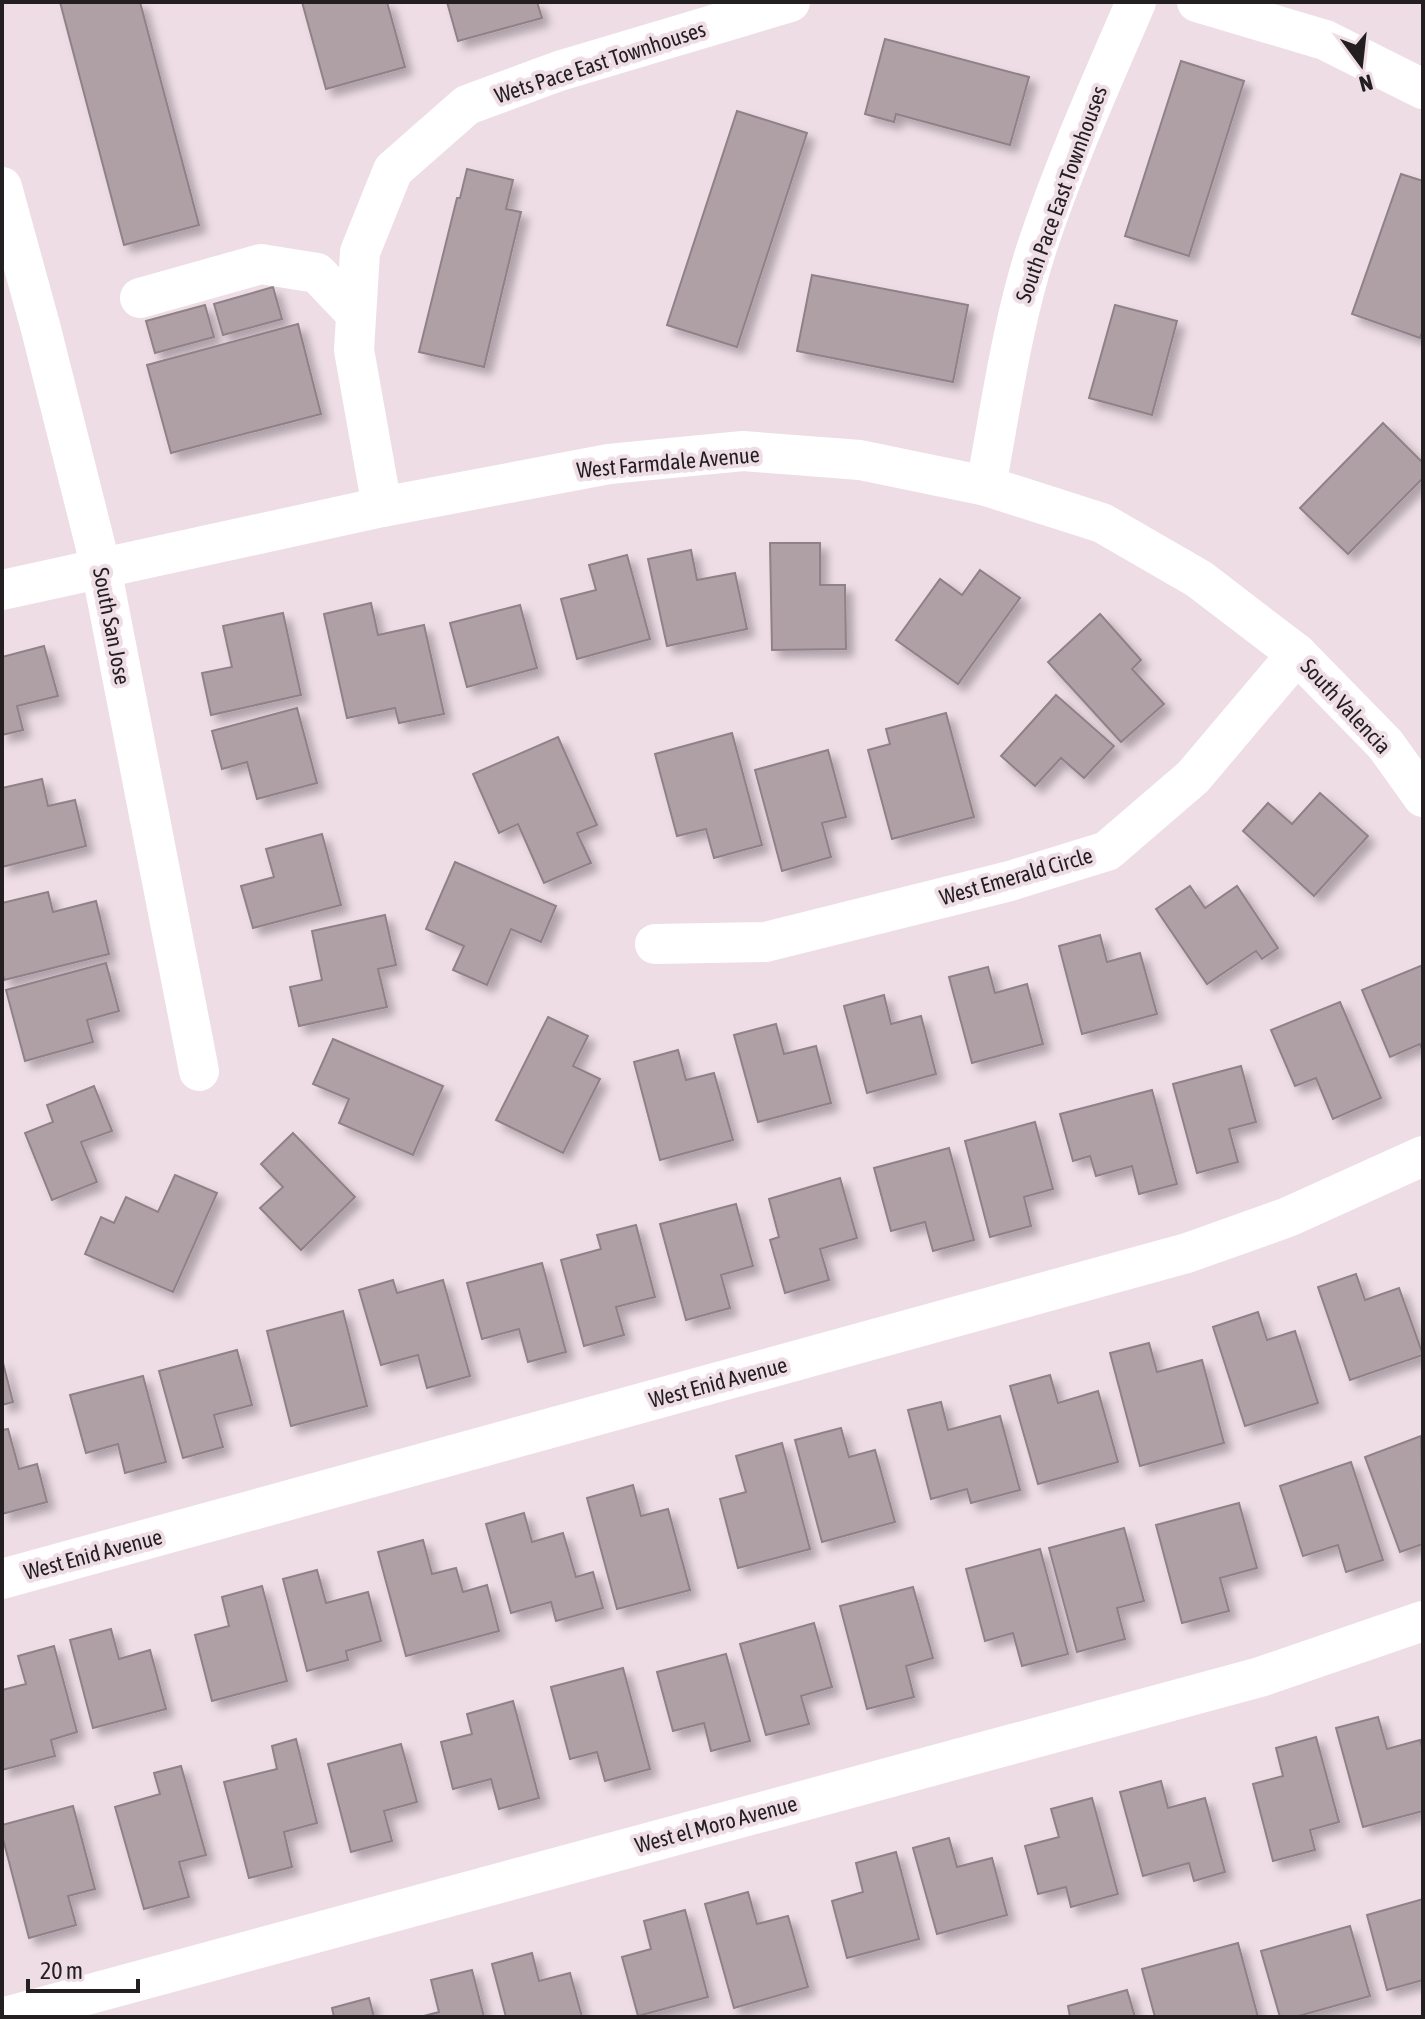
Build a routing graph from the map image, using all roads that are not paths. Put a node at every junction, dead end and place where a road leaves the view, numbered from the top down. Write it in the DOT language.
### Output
graph roads {
  1 [pos="790,2"];
  2 [pos="1136,2"];
  3 [pos="1197,2"];
  4 [pos="1423,89"];
  5 [pos="2,187"];
  6 [pos="140,298"];
  7 [pos="356,314"];
  8 [pos="986,486"];
  9 [pos="382,507"];
  10 [pos="101,568"];
  11 [pos="2,590"];
  12 [pos="1297,654"];
  13 [pos="1423,797"];
  14 [pos="655,944"];
  15 [pos="199,1071"];
  16 [pos="1423,1156"];
  17 [pos="2,1579"];
  18 [pos="1423,1621"];
  19 [pos="5,2017"];
  1 -- 7 [label="street, Wets Pace East Townhouses"];
  2 -- 8 [label="street, South Pace East Townhouses"];
  3 -- 4 [label="street"];
  5 -- 10 [label="street, South San Jose"];
  6 -- 7 [label="street"];
  7 -- 9 [label="street, Wets Pace East Townhouses"];
  8 -- 9 [label="street, West Farmdale Avenue"];
  8 -- 12 [label="street, West Farmdale Avenue"];
  9 -- 10 [label="street, West Farmdale Avenue"];
  10 -- 11 [label="street, West Farmdale Avenue"];
  10 -- 15 [label="street, South San Jose"];
  12 -- 13 [label="street, South Valencia"];
  12 -- 14 [label="street, West Emerald Circle"];
  16 -- 17 [label="street, West Enid Avenue"];
  18 -- 19 [label="street, West el Moro Avenue"];
}
